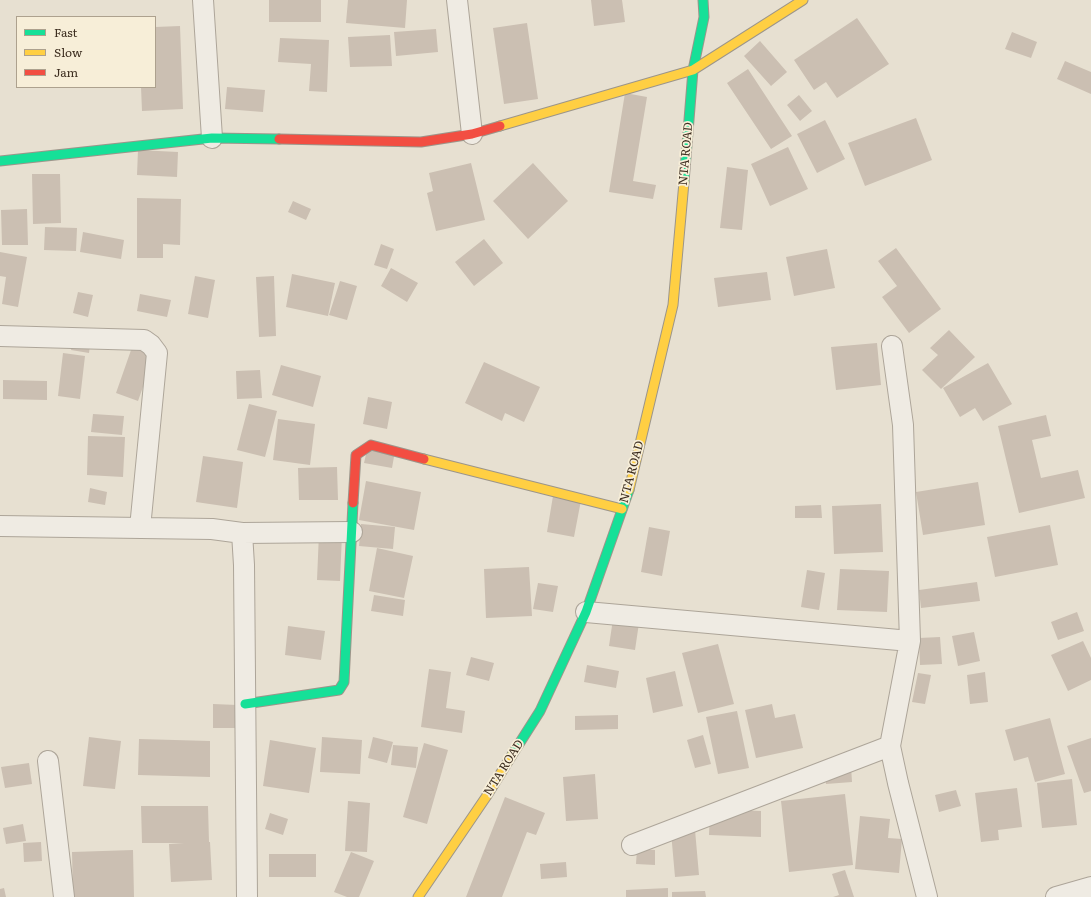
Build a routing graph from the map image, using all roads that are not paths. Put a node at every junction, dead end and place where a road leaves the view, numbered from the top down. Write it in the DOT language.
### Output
graph roads {
  1 [pos="202,0"];
  2 [pos="457,0"];
  3 [pos="703,0"];
  4 [pos="803,0"];
  5 [pos="693,70"];
  6 [pos="472,134"];
  7 [pos="212,138"];
  8 [pos="0,161"];
  9 [pos="0,336"];
  10 [pos="892,346"];
  11 [pos="622,509"];
  12 [pos="0,526"];
  13 [pos="140,528"];
  14 [pos="352,532"];
  15 [pos="242,533"];
  16 [pos="586,612"];
  17 [pos="910,641"];
  18 [pos="245,704"];
  19 [pos="890,746"];
  20 [pos="48,761"];
  21 [pos="632,845"];
  22 [pos="1091,887"];
  23 [pos="64,897"];
  24 [pos="247,897"];
  25 [pos="418,897"];
  26 [pos="927,897"];
  27 [pos="1056,897"];
  1 -- 7 [label="street"];
  2 -- 6 [label="street"];
  3 -- 5 [label="street, NTA ROAD"];
  4 -- 5 [label="street"];
  5 -- 6 [label="street"];
  5 -- 11 [label="street, NTA ROAD"];
  6 -- 7 [label="street"];
  7 -- 8 [label="street"];
  9 -- 13 [label="street"];
  10 -- 17 [label="street"];
  11 -- 14 [label="street"];
  11 -- 16 [label="street, NTA ROAD"];
  12 -- 13 [label="street"];
  13 -- 15 [label="street"];
  14 -- 15 [label="street"];
  14 -- 18 [label="street"];
  15 -- 18 [label="street"];
  16 -- 17 [label="street"];
  16 -- 25 [label="street, NTA ROAD"];
  17 -- 19 [label="street"];
  18 -- 24 [label="street"];
  19 -- 21 [label="street"];
  19 -- 26 [label="street"];
  20 -- 23 [label="street"];
  22 -- 27 [label="street"];
}
